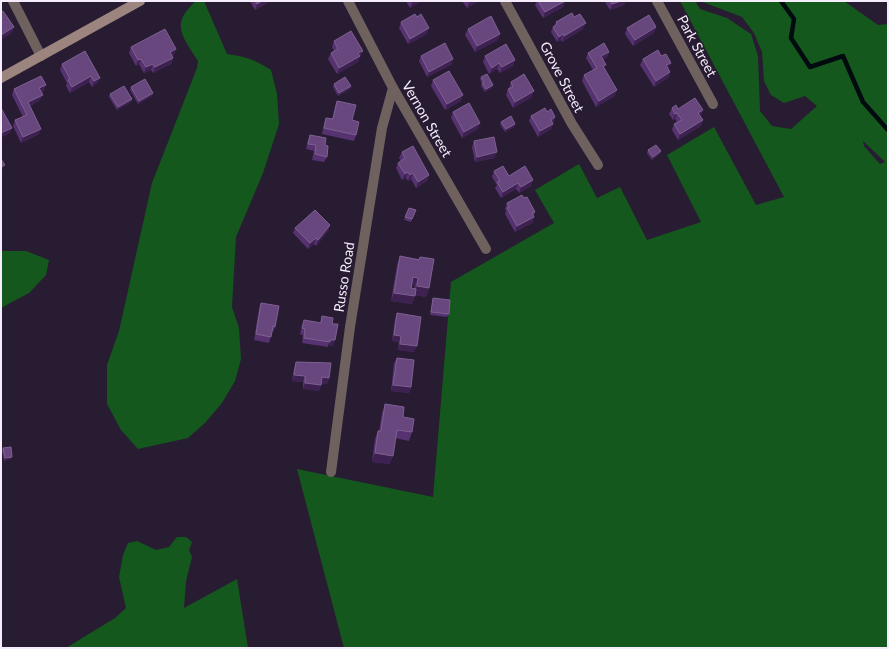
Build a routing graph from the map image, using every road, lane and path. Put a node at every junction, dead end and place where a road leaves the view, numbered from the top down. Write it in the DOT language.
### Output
graph roads {
  1 [pos="13,1"];
  2 [pos="140,1"];
  3 [pos="348,1"];
  4 [pos="505,1"];
  5 [pos="657,1"];
  6 [pos="41,56"];
  7 [pos="1,78"];
  8 [pos="393,88"];
  9 [pos="713,104"];
  10 [pos="598,165"];
  11 [pos="486,249"];
  12 [pos="331,472"];
  1 -- 6 [label="street"];
  2 -- 6 [label="street"];
  3 -- 8 [label="street, Vernon Street"];
  4 -- 10 [label="street, Grove Street"];
  5 -- 9 [label="street, Park Street"];
  6 -- 7 [label="street"];
  8 -- 11 [label="street, Vernon Street"];
  8 -- 12 [label="street, Russo Road"];
}
